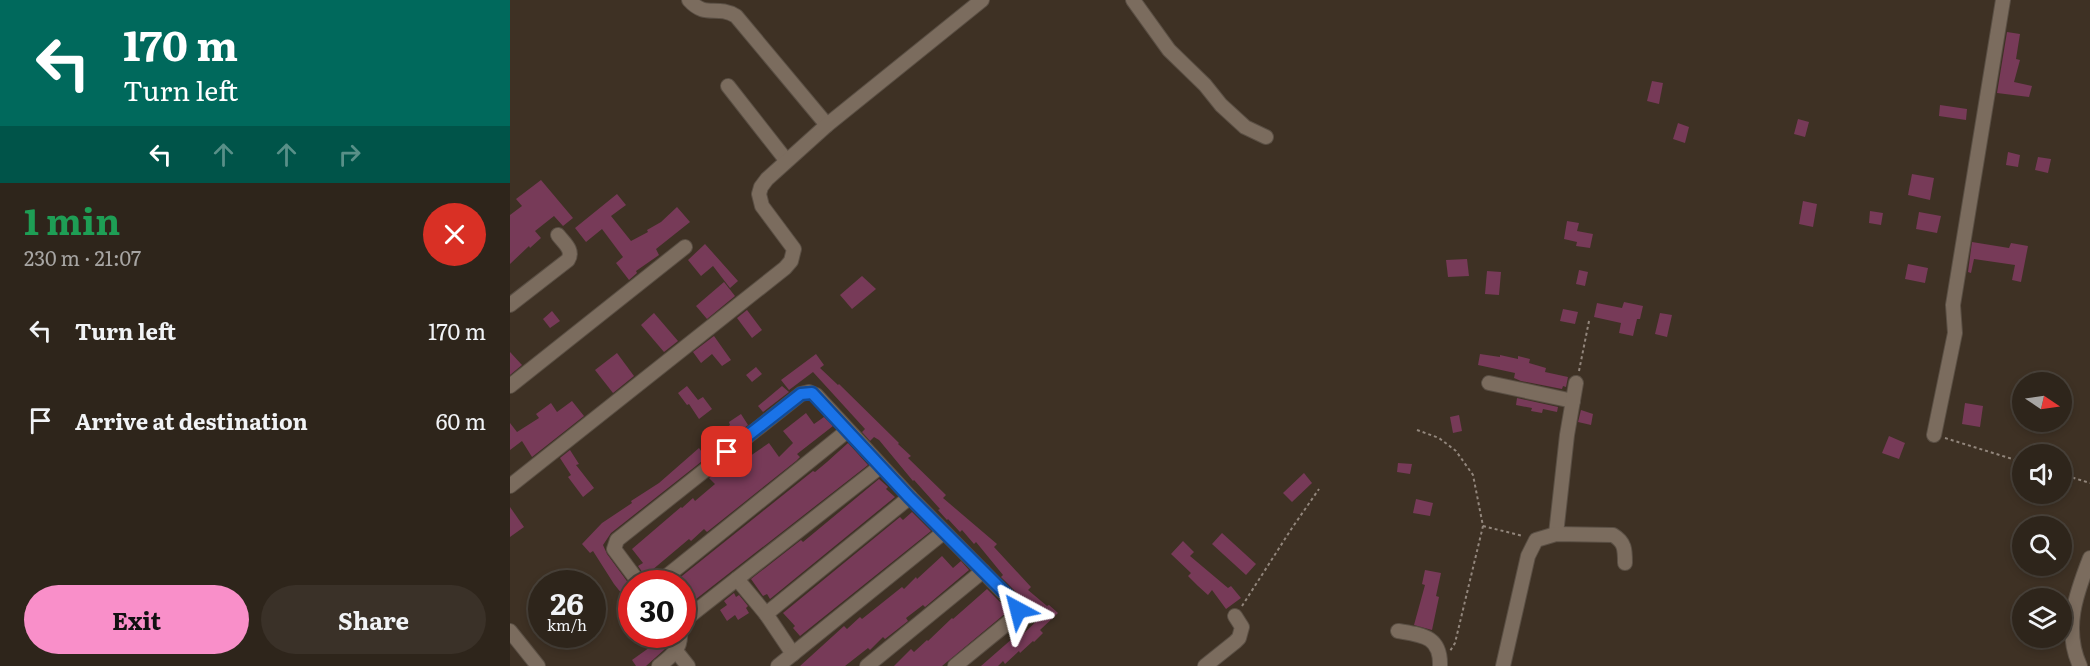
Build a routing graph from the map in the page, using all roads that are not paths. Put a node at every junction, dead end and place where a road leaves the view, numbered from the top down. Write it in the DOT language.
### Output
graph roads {
  1 [pos="689,0"];
  2 [pos="982,0"];
  3 [pos="1133,0"];
  4 [pos="2002,0"];
  5 [pos="728,86"];
  6 [pos="827,125"];
  7 [pos="1266,137"];
  8 [pos="786,160"];
  9 [pos="558,235"];
  10 [pos="685,247"];
  11 [pos="510,305"];
  12 [pos="1578,377"];
  13 [pos="1489,383"];
  14 [pos="510,386"];
  15 [pos="1573,401"];
  16 [pos="847,430"];
  17 [pos="1934,435"];
  18 [pos="880,466"];
  19 [pos="510,486"];
  20 [pos="909,497"];
  21 [pos="944,532"];
  22 [pos="1556,534"];
  23 [pos="2090,558"];
  24 [pos="1625,563"];
  25 [pos="630,570"];
  26 [pos="674,570"];
  27 [pos="984,571"];
  28 [pos="736,579"];
  29 [pos="696,611"];
  30 [pos="766,615"];
  31 [pos="1235,616"];
  32 [pos="510,631"];
  33 [pos="1398,631"];
  34 [pos="515,648"];
  35 [pos="677,648"];
  36 [pos="676,651"];
  37 [pos="794,654"];
  38 [pos="1440,664"];
  39 [pos="538,666"];
  40 [pos="659,666"];
  41 [pos="688,666"];
  42 [pos="778,666"];
  43 [pos="867,666"];
  44 [pos="955,666"];
  45 [pos="1205,666"];
  46 [pos="1503,666"];
  47 [pos="2080,666"];
  1 -- 6 [label="street"];
  2 -- 6 [label="street"];
  3 -- 7 [label="street"];
  4 -- 17 [label="street"];
  5 -- 8 [label="street"];
  6 -- 8 [label="street"];
  8 -- 19 [label="street"];
  9 -- 11 [label="street"];
  10 -- 14 [label="street"];
  12 -- 15 [label="street"];
  13 -- 15 [label="street"];
  15 -- 22 [label="street"];
  16 -- 18 [label="street"];
  16 -- 25 [label="street"];
  16 -- 26 [label="street"];
  18 -- 20 [label="street"];
  18 -- 28 [label="street"];
  20 -- 21 [label="street"];
  20 -- 30 [label="street"];
  21 -- 27 [label="street"];
  21 -- 37 [label="street"];
  22 -- 24 [label="street"];
  22 -- 46 [label="street"];
  23 -- 47 [label="street"];
  27 -- 43 [label="street"];
  27 -- 44 [label="street"];
  28 -- 29 [label="street"];
  28 -- 30 [label="street"];
  30 -- 37 [label="street"];
  31 -- 45 [label="street"];
  32 -- 34 [label="street"];
  33 -- 38 [label="street"];
  34 -- 39 [label="street"];
  35 -- 36 [label="street"];
  36 -- 40 [label="street"];
  36 -- 41 [label="street"];
  37 -- 42 [label="street"];
}
